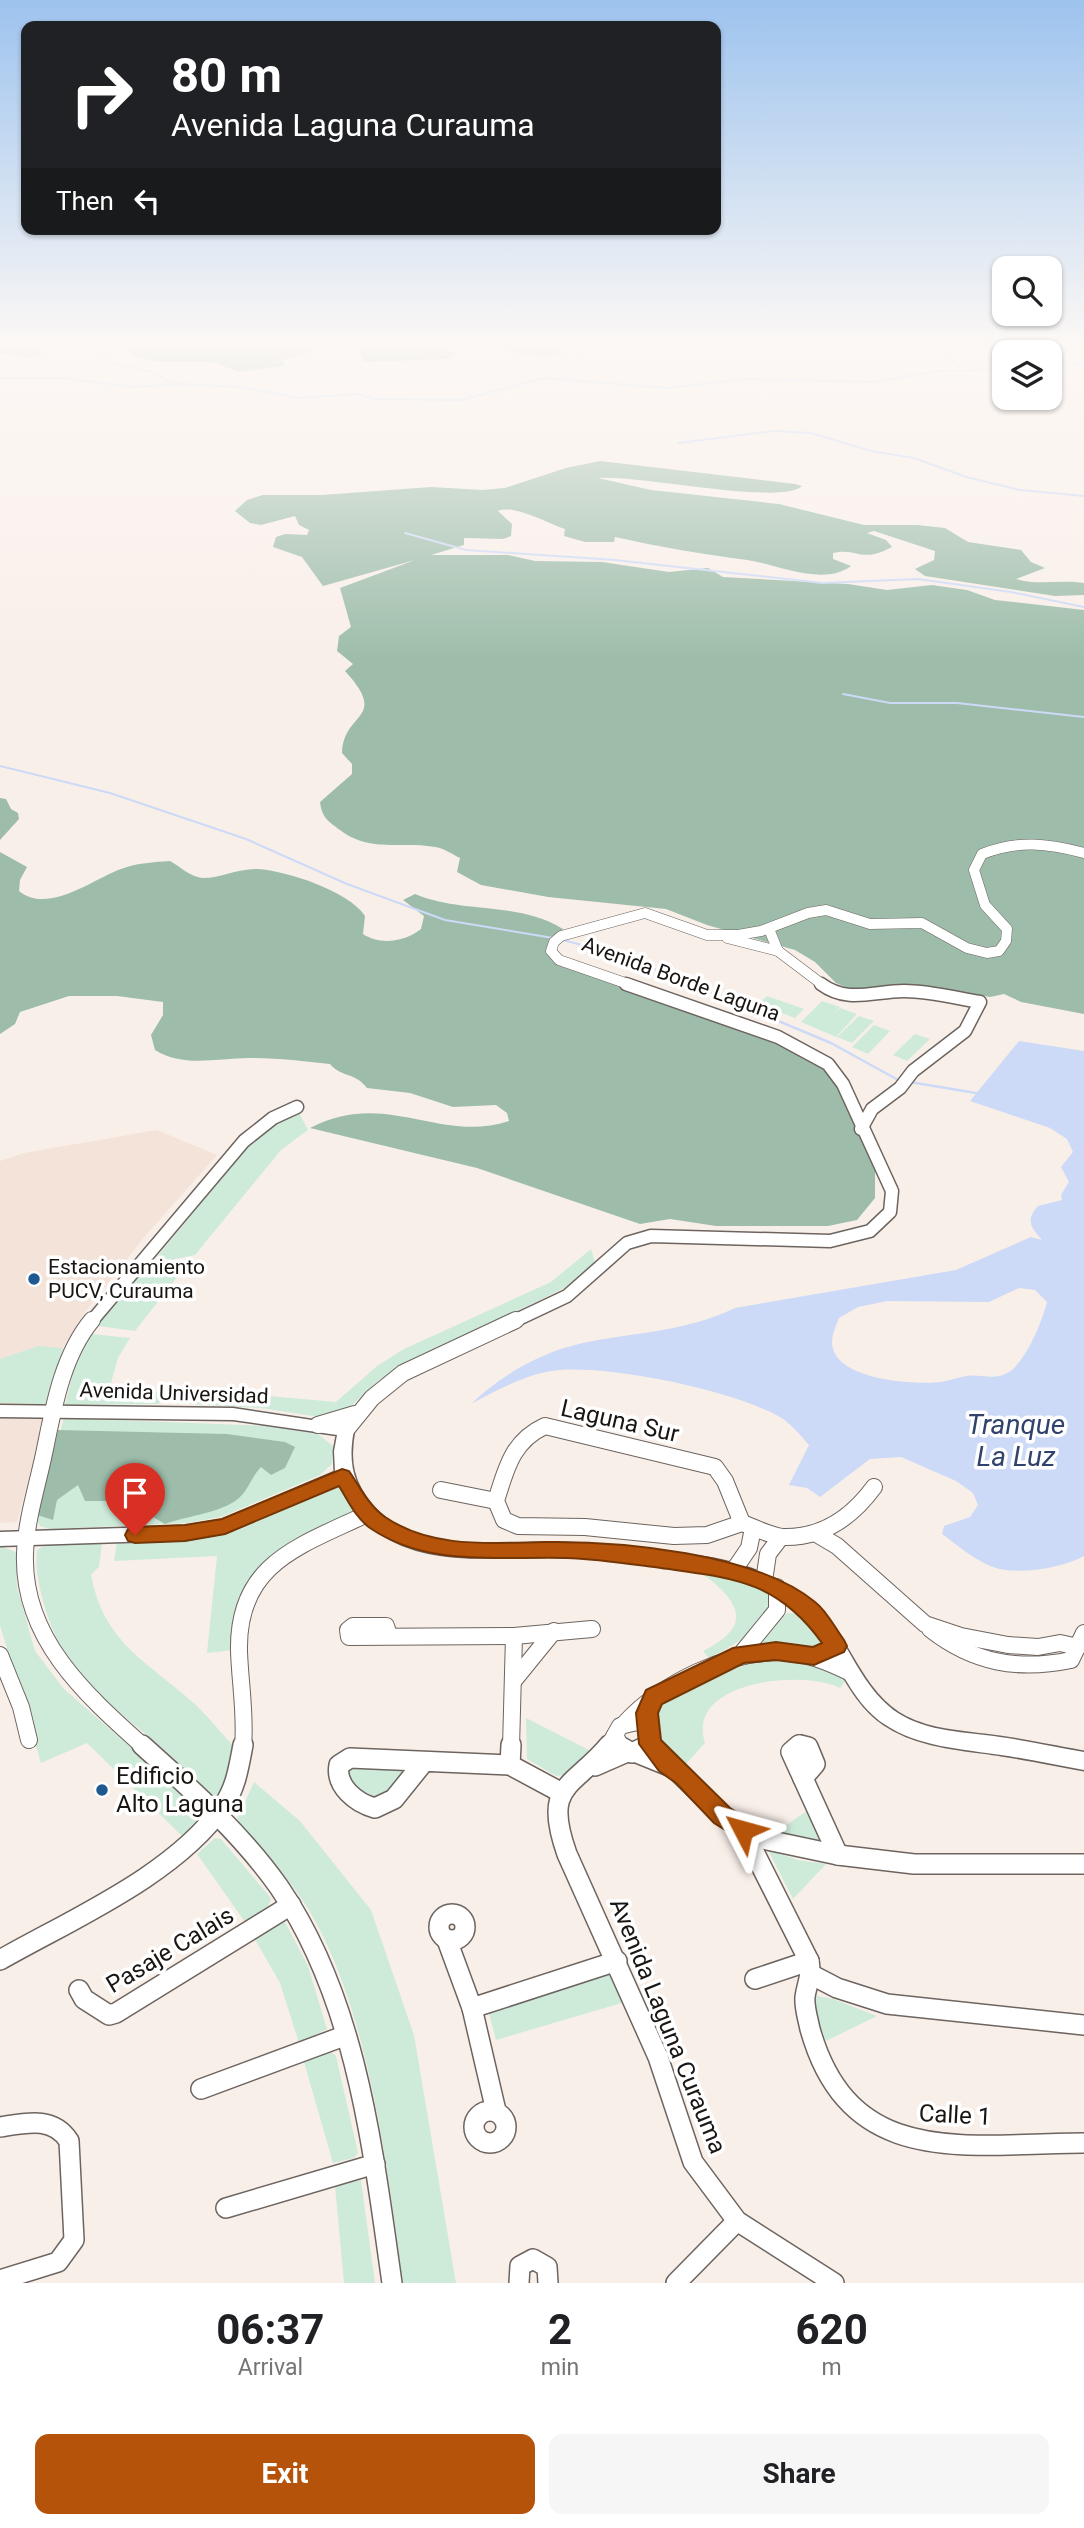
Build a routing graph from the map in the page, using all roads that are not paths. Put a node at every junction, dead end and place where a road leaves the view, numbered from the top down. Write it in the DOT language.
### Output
graph roads {
  1 [pos="1084,853"];
  2 [pos="769,929"];
  3 [pos="716,936"];
  4 [pos="778,951"];
  5 [pos="297,1107"];
  6 [pos="861,1129"];
  7 [pos="361,1410"];
  8 [pos="0,1411"];
  9 [pos="54,1412"];
  10 [pos="318,1425"];
  11 [pos="346,1430"];
  12 [pos="342,1450"];
  13 [pos="342,1476"];
  14 [pos="874,1487"];
  15 [pos="441,1490"];
  16 [pos="496,1501"];
  17 [pos="367,1514"];
  18 [pos="748,1526"];
  19 [pos="815,1533"];
  20 [pos="781,1537"];
  21 [pos="0,1539"];
  22 [pos="27,1539"];
  23 [pos="734,1570"];
  24 [pos="771,1584"];
  25 [pos="810,1609"];
  26 [pos="777,1610"];
  27 [pos="592,1629"];
  28 [pos="554,1631"];
  29 [pos="389,1635"];
  30 [pos="514,1636"];
  31 [pos="1081,1640"];
  32 [pos="836,1646"];
  33 [pos="741,1654"];
  34 [pos="0,1655"];
  35 [pos="814,1656"];
  36 [pos="851,1672"];
  37 [pos="515,1679"];
  38 [pos="654,1697"];
  39 [pos="620,1729"];
  40 [pos="29,1741"];
  41 [pos="640,1744"];
  42 [pos="1084,1761"];
  43 [pos="423,1763"];
  44 [pos="667,1764"];
  45 [pos="510,1765"];
  46 [pos="575,1775"];
  47 [pos="803,1778"];
  48 [pos="562,1793"];
  49 [pos="216,1816"];
  50 [pos="743,1830"];
  51 [pos="838,1855"];
  52 [pos="1084,1864"];
  53 [pos="291,1905"];
  54 [pos="447,1940"];
  55 [pos="0,1960"];
  56 [pos="617,1961"];
  57 [pos="811,1968"];
  58 [pos="755,1979"];
  59 [pos="79,1990"];
  60 [pos="472,2008"];
  61 [pos="1084,2025"];
  62 [pos="344,2036"];
  63 [pos="201,2089"];
  64 [pos="496,2111"];
  65 [pos="0,2127"];
  66 [pos="1084,2143"];
  67 [pos="375,2164"];
  68 [pos="226,2208"];
  69 [pos="737,2221"];
  70 [pos="0,2280"];
  71 [pos="392,2283"];
  72 [pos="519,2283"];
  73 [pos="548,2283"];
  74 [pos="676,2283"];
  75 [pos="834,2283"];
  1 -- 2 [label="street, Avenida Borde Laguna"];
  2 -- 3 [label="street, Avenida Borde Laguna"];
  2 -- 4 [label="street"];
  3 -- 4 [label="street"];
  3 -- 6 [label="street, Avenida Borde Laguna"];
  4 -- 6 [label="street"];
  5 -- 9 [label="street"];
  6 -- 7 [label="street, Avenida Borde Laguna"];
  7 -- 10 [label="street"];
  7 -- 11 [label="street, Avenida Borde Laguna"];
  8 -- 9 [label="street, Avenida Universidad"];
  9 -- 10 [label="street, Avenida Universidad"];
  9 -- 22 [label="street"];
  10 -- 11 [label="street, Avenida Universidad"];
  10 -- 12 [label="street"];
  11 -- 12 [label="street, Avenida Borde Laguna"];
  12 -- 13 [label="street, Avenida Borde Laguna"];
  13 -- 17 [label="street"];
  13 -- 22 [label="street"];
  14 -- 19 [label="street"];
  15 -- 16 [label="street"];
  16 -- 18 [label="street"];
  16 -- 18 [label="street, Laguna Sur"];
  17 -- 23 [label="street"];
  17 -- 49 [label="street"];
  18 -- 20 [label="street"];
  18 -- 23 [label="street"];
  19 -- 20 [label="street"];
  19 -- 31 [label="street"];
  20 -- 24 [label="street"];
  21 -- 22 [label="street"];
  22 -- 49 [label="street"];
  23 -- 24 [label="street"];
  24 -- 25 [label="street"];
  24 -- 26 [label="street"];
  25 -- 26 [label="street"];
  25 -- 32 [label="street"];
  26 -- 33 [label="street"];
  27 -- 28 [label="street"];
  28 -- 30 [label="street"];
  28 -- 37 [label="street"];
  29 -- 30 [label="street"];
  30 -- 37 [label="street"];
  32 -- 35 [label="street"];
  32 -- 36 [label="street"];
  33 -- 35 [label="street"];
  33 -- 38 [label="street"];
  34 -- 40 [label="street"];
  35 -- 36 [label="street"];
  36 -- 42 [label="street"];
  37 -- 45 [label="street"];
  38 -- 39 [label="street"];
  38 -- 41 [label="street"];
  39 -- 41 [label="street"];
  39 -- 41 [label="street"];
  39 -- 46 [label="street"];
  41 -- 44 [label="street"];
  41 -- 46 [label="street"];
  43 -- 45 [label="street"];
  44 -- 50 [label="street"];
  45 -- 48 [label="street"];
  46 -- 48 [label="street"];
  47 -- 51 [label="street"];
  48 -- 56 [label="street, Avenida Laguna Curauma"];
  49 -- 53 [label="street"];
  49 -- 55 [label="street"];
  50 -- 51 [label="street"];
  50 -- 57 [label="street"];
  51 -- 52 [label="street"];
  53 -- 59 [label="street, Pasaje Calais"];
  53 -- 62 [label="street"];
  54 -- 60 [label="street"];
  56 -- 60 [label="street"];
  56 -- 69 [label="street, Avenida Laguna Curauma"];
  57 -- 58 [label="street"];
  57 -- 61 [label="street"];
  57 -- 66 [label="street, Calle 1"];
  60 -- 64 [label="street"];
  62 -- 63 [label="street"];
  62 -- 67 [label="street"];
  65 -- 70 [label="street"];
  67 -- 68 [label="street"];
  67 -- 71 [label="street"];
  69 -- 74 [label="street"];
  69 -- 75 [label="street, Avenida Laguna Curauma"];
  72 -- 73 [label="street"];
}
